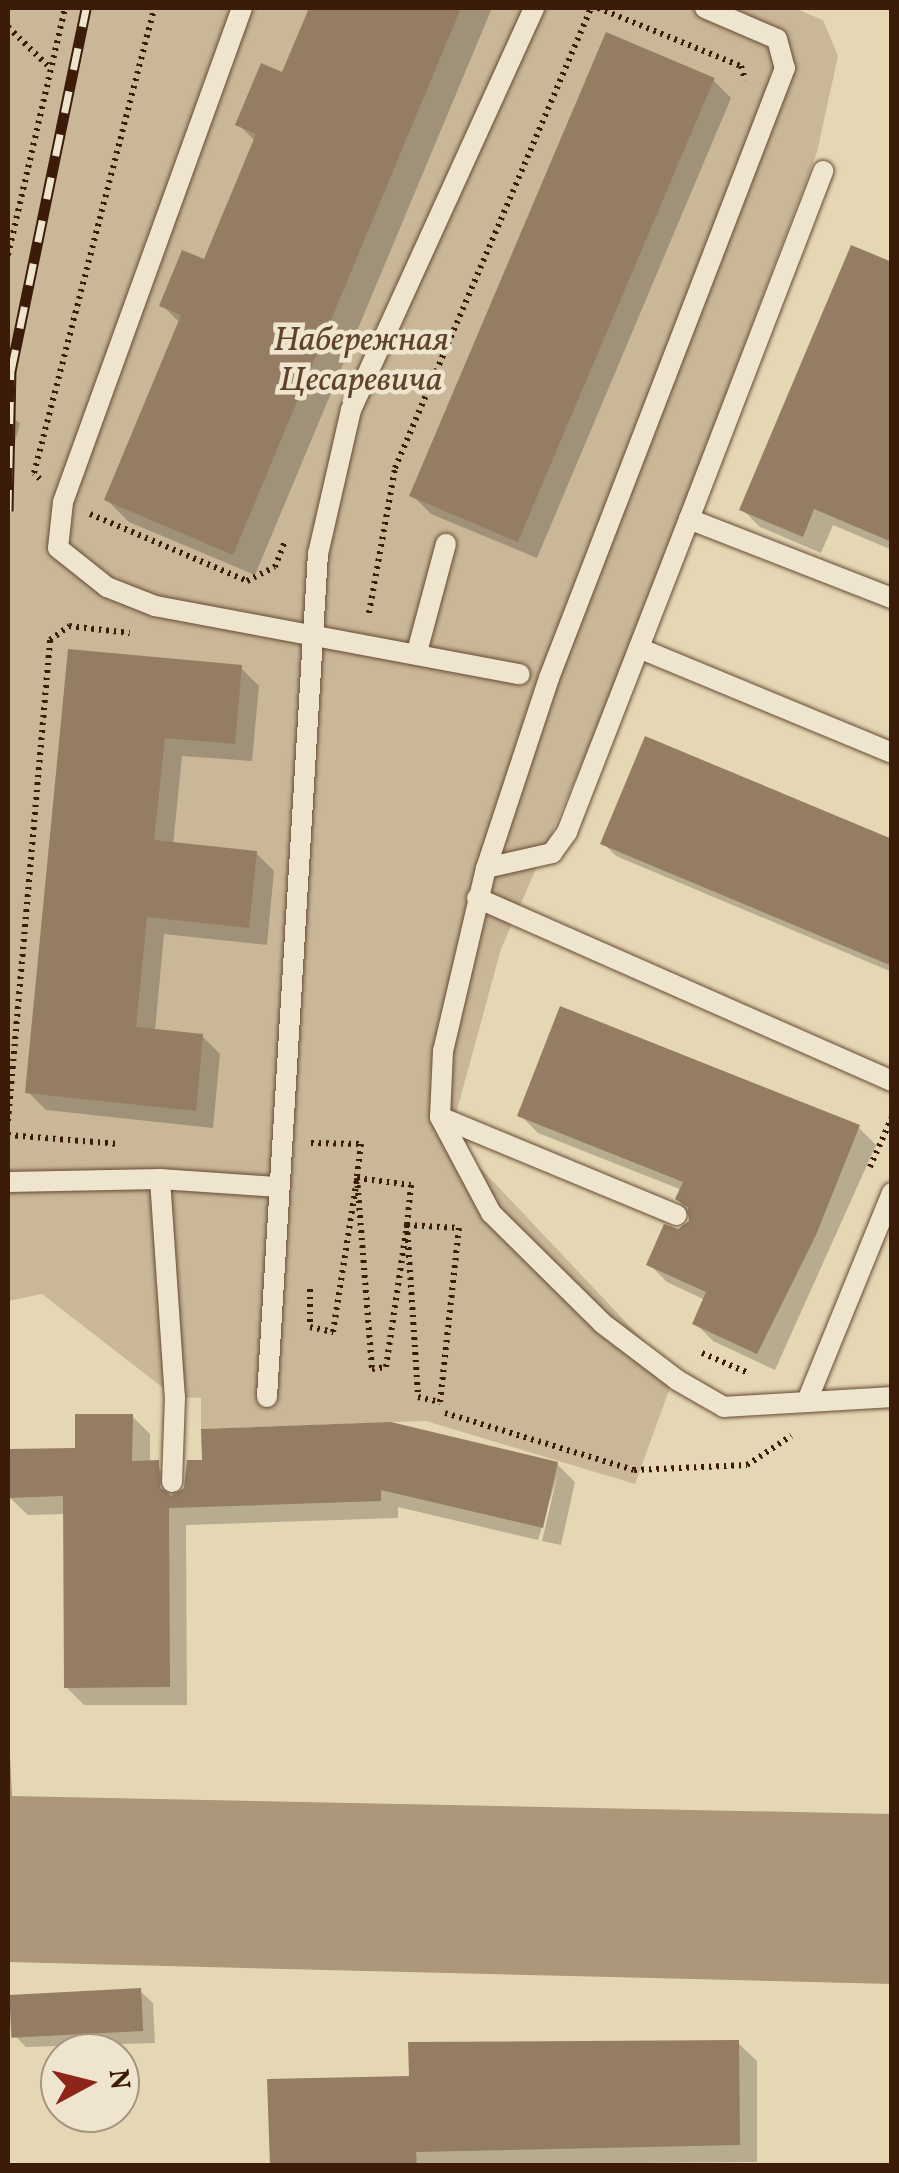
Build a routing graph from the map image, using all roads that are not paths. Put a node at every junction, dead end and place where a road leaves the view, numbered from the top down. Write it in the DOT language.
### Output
graph roads {
  1 [pos="242,8"];
  2 [pos="534,8"];
  3 [pos="705,8"];
  4 [pos="824,171"];
  5 [pos="689,519"];
  6 [pos="446,544"];
  7 [pos="892,598"];
  8 [pos="316,636"];
  9 [pos="639,648"];
  10 [pos="417,652"];
  11 [pos="520,674"];
  12 [pos="892,753"];
  13 [pos="486,868"];
  14 [pos="476,898"];
  15 [pos="892,1082"];
  16 [pos="440,1117"];
  17 [pos="160,1179"];
  18 [pos="8,1182"];
  19 [pos="276,1187"];
  20 [pos="892,1193"];
  21 [pos="678,1214"];
  22 [pos="267,1397"];
  23 [pos="892,1397"];
  24 [pos="806,1401"];
  25 [pos="172,1482"];
  1 -- 8 [label="lane"];
  2 -- 8 [label="lane"];
  3 -- 13 [label="lane"];
  4 -- 5 [label="lane"];
  5 -- 7 [label="lane"];
  5 -- 9 [label="lane"];
  6 -- 10 [label="lane"];
  8 -- 10 [label="lane"];
  8 -- 19 [label="lane"];
  9 -- 12 [label="lane"];
  9 -- 13 [label="lane"];
  10 -- 11 [label="lane"];
  13 -- 14 [label="lane"];
  14 -- 15 [label="lane"];
  14 -- 16 [label="lane"];
  16 -- 21 [label="lane"];
  16 -- 24 [label="lane"];
  17 -- 18 [label="lane"];
  17 -- 19 [label="lane"];
  17 -- 25 [label="lane"];
  19 -- 22 [label="lane"];
  20 -- 24 [label="lane"];
  23 -- 24 [label="lane"];
}
